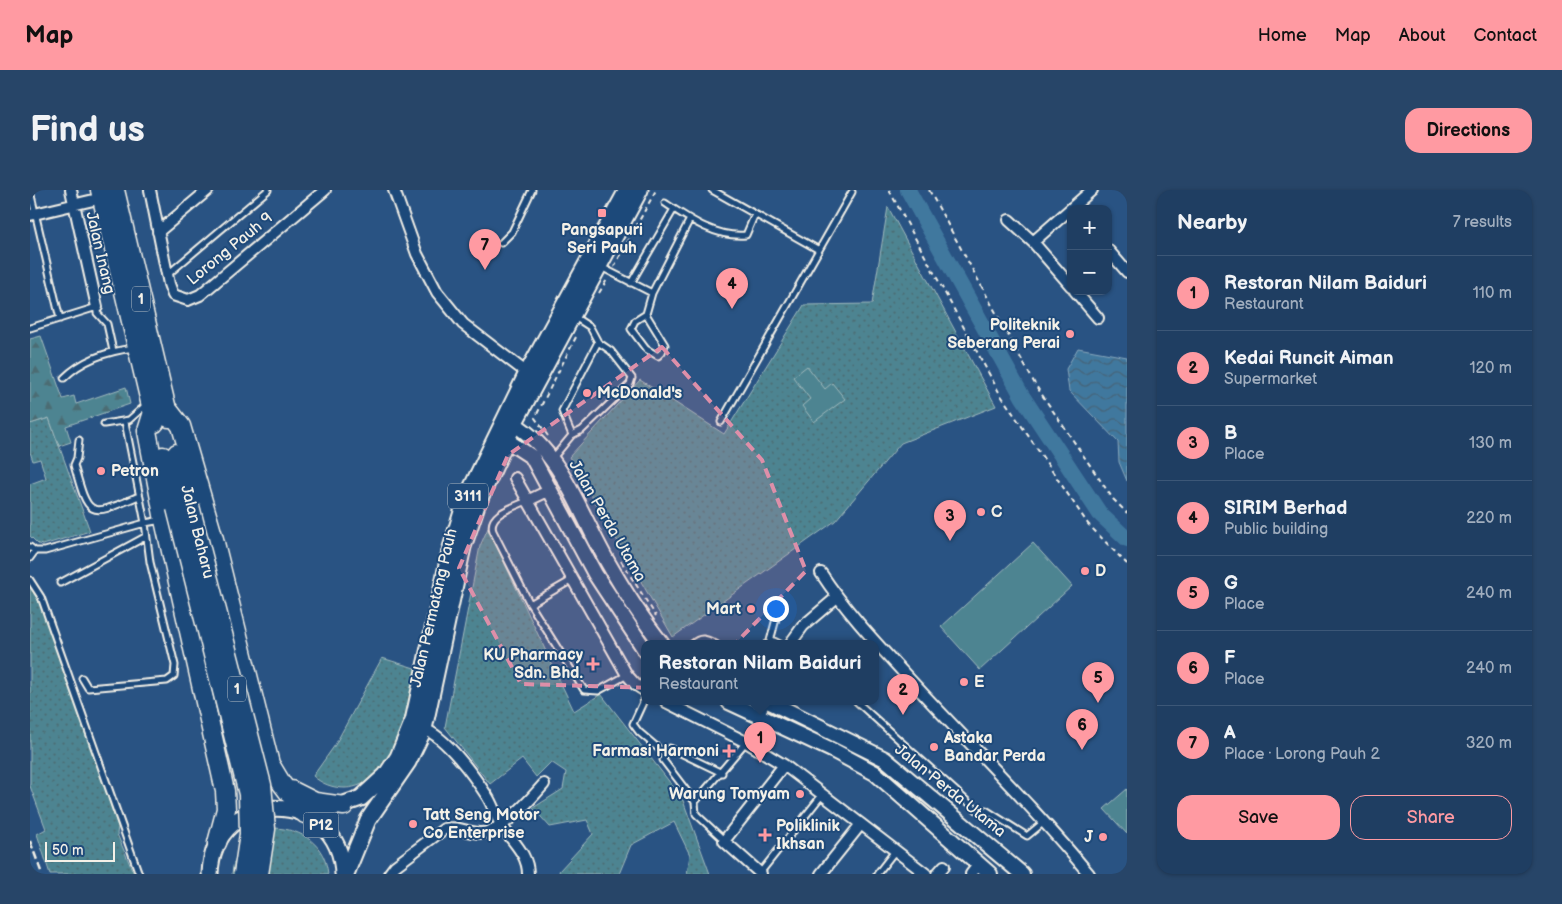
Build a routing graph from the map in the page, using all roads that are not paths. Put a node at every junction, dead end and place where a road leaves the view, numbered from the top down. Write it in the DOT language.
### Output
graph roads {
  1 [pos="70,190"];
  2 [pos="150,190"];
  3 [pos="208,190"];
  4 [pos="268,190"];
  5 [pos="325,190"];
  6 [pos="394,190"];
  7 [pos="532,190"];
  8 [pos="626,190"];
  9 [pos="640,190"];
  10 [pos="712,190"];
  11 [pos="1092,190"];
  12 [pos="30,191"];
  13 [pos="852,192"];
  14 [pos="106,193"];
  15 [pos="665,203"];
  16 [pos="74,205"];
  17 [pos="1075,205"];
  18 [pos="674,209"];
  19 [pos="1067,212"];
  20 [pos="33,214"];
  21 [pos="755,214"];
  22 [pos="690,219"];
  23 [pos="1009,220"];
  24 [pos="158,232"];
  25 [pos="1033,242"];
  26 [pos="501,243"];
  27 [pos="819,250"];
  28 [pos="1112,255"];
  29 [pos="599,266"];
  30 [pos="1127,272"];
  31 [pos="167,276"];
  32 [pos="1067,281"];
  33 [pos="631,283"];
  34 [pos="652,293"];
  35 [pos="1078,295"];
  36 [pos="97,307"];
  37 [pos="646,314"];
  38 [pos="573,316"];
  39 [pos="1098,318"];
  40 [pos="60,319"];
  41 [pos="30,328"];
  42 [pos="598,342"];
  43 [pos="138,348"];
  44 [pos="113,351"];
  45 [pos="527,373"];
  46 [pos="64,378"];
  47 [pos="157,407"];
  48 [pos="125,422"];
  49 [pos="721,422"];
  50 [pos="104,424"];
  51 [pos="514,424"];
  52 [pos="572,434"];
  53 [pos="79,440"];
  54 [pos="506,440"];
  55 [pos="552,459"];
  56 [pos="515,478"];
  57 [pos="550,490"];
  58 [pos="139,496"];
  59 [pos="527,501"];
  60 [pos="177,511"];
  61 [pos="145,523"];
  62 [pos="146,536"];
  63 [pos="30,547"];
  64 [pos="35,551"];
  65 [pos="30,558"];
  66 [pos="821,572"];
  67 [pos="30,580"];
  68 [pos="572,580"];
  69 [pos="60,583"];
  70 [pos="837,598"];
  71 [pos="530,604"];
  72 [pos="777,614"];
  73 [pos="659,640"];
  74 [pos="769,640"];
  75 [pos="796,640"];
  76 [pos="875,640"];
  77 [pos="641,644"];
  78 [pos="879,644"];
  79 [pos="627,675"];
  80 [pos="82,678"];
  81 [pos="641,688"];
  82 [pos="642,705"];
  83 [pos="672,705"];
  84 [pos="735,705"];
  85 [pos="764,705"];
  86 [pos="776,705"];
  87 [pos="859,705"];
  88 [pos="758,716"];
  89 [pos="424,729"];
  90 [pos="746,742"];
  91 [pos="665,754"];
  92 [pos="784,764"];
  93 [pos="274,771"];
  94 [pos="722,773"];
  95 [pos="222,776"];
  96 [pos="544,784"];
  97 [pos="822,795"];
  98 [pos="696,802"];
  99 [pos="344,806"];
  100 [pos="307,815"];
  101 [pos="1045,821"];
  102 [pos="501,824"];
  103 [pos="861,824"];
  104 [pos="724,841"];
  105 [pos="218,842"];
  106 [pos="896,851"];
  107 [pos="975,869"];
  108 [pos="139,874"];
  109 [pos="210,874"];
  110 [pos="243,874"];
  111 [pos="259,874"];
  112 [pos="345,874"];
  113 [pos="390,874"];
  114 [pos="528,874"];
  115 [pos="761,874"];
  116 [pos="822,874"];
  117 [pos="877,874"];
  118 [pos="926,874"];
  119 [pos="990,874"];
  120 [pos="1022,874"];
  121 [pos="1089,874"];
  1 -- 16 [label="street, Jalan Inang"];
  2 -- 24 [label="street"];
  3 -- 24 [label="street"];
  4 -- 31 [label="lane"];
  5 -- 31 [label="street, Lorong Pauh 9"];
  6 -- 45 [label="street"];
  7 -- 26 [label="lane"];
  8 -- 45 [label="main road, Jalan Permatang Pauh / 3111"];
  9 -- 29 [label="main road, Jalan Permatang Pauh / 3111"];
  10 -- 21 [label="lane"];
  11 -- 17 [label="street"];
  12 -- 20 [label="lane"];
  13 -- 27 [label="lane"];
  14 -- 16 [label="street, Jalan Inang"];
  14 -- 43 [label="highway, Jalan Baharu / 1"];
  14 -- 47 [label="highway, Jalan Baharu / 1"];
  15 -- 18 [label="lane"];
  16 -- 20 [label="street, Jalan Inang"];
  16 -- 36 [label="street, Jalan Inang"];
  18 -- 22 [label="lane"];
  18 -- 33 [label="lane"];
  19 -- 25 [label="street"];
  20 -- 40 [label="lane"];
  21 -- 22 [label="lane"];
  21 -- 27 [label="lane"];
  22 -- 34 [label="lane"];
  23 -- 25 [label="street"];
  24 -- 31 [label="street"];
  25 -- 32 [label="street"];
  27 -- 49 [label="lane"];
  28 -- 30 [label="street"];
  29 -- 33 [label="lane"];
  29 -- 38 [label="main road, Jalan Permatang Pauh / 3111"];
  33 -- 34 [label="lane"];
  34 -- 37 [label="lane"];
  35 -- 39 [label="street"];
  36 -- 40 [label="lane"];
  36 -- 44 [label="lane"];
  37 -- 37 [label="lane"];
  38 -- 42 [label="lane"];
  38 -- 51 [label="main road, Jalan Permatang Pauh / 3111"];
  40 -- 41 [label="lane"];
  42 -- 52 [label="lane"];
  42 -- 52 [label="lane"];
  43 -- 44 [label="lane"];
  43 -- 47 [label="highway, Jalan Baharu / 1"];
  44 -- 46 [label="lane"];
  45 -- 99 [label="main road, Jalan Permatang Pauh / 3111"];
  47 -- 48 [label="lane"];
  47 -- 60 [label="highway, Jalan Baharu / 1"];
  47 -- 93 [label="highway"];
  48 -- 50 [label="lane"];
  48 -- 58 [label="lane"];
  51 -- 54 [label="main road, Jalan Permatang Pauh / 3111"];
  51 -- 55 [label="street, Jalan Perda Utama"];
  52 -- 55 [label="lane"];
  53 -- 58 [label="lane"];
  54 -- 57 [label="street, Jalan Perda Utama"];
  54 -- 89 [label="main road, Jalan Permatang Pauh / 3111"];
  55 -- 73 [label="street, Jalan Perda Utama"];
  56 -- 59 [label="street"];
  57 -- 59 [label="street"];
  57 -- 77 [label="street, Jalan Perda Utama"];
  58 -- 61 [label="lane"];
  59 -- 68 [label="street"];
  59 -- 71 [label="lane"];
  60 -- 61 [label="lane"];
  60 -- 95 [label="highway"];
  60 -- 110 [label="highway, Jalan Baharu / 1, bridge"];
  60 -- 111 [label="highway, Jalan Baharu / 1, bridge"];
  61 -- 62 [label="lane"];
  61 -- 64 [label="lane"];
  62 -- 69 [label="lane"];
  62 -- 80 [label="lane"];
  63 -- 64 [label="lane"];
  64 -- 65 [label="lane"];
  66 -- 70 [label="street"];
  67 -- 108 [label="lane"];
  68 -- 71 [label="lane"];
  68 -- 79 [label="street"];
  70 -- 75 [label="street"];
  70 -- 76 [label="street"];
  71 -- 79 [label="lane"];
  72 -- 74 [label="lane"];
  78 -- 101 [label="street"];
  79 -- 81 [label="street"];
  82 -- 91 [label="lane"];
  83 -- 90 [label="street"];
  84 -- 88 [label="street, Jalan Perda Utama"];
  85 -- 88 [label="street"];
  86 -- 120 [label="street, Jalan Perda Utama"];
  87 -- 101 [label="lane"];
  88 -- 107 [label="street, Jalan Perda Utama"];
  89 -- 102 [label="street"];
  89 -- 112 [label="main road, Jalan Permatang Pauh / 3111"];
  90 -- 92 [label="street"];
  90 -- 94 [label="lane"];
  91 -- 94 [label="lane"];
  91 -- 98 [label="lane"];
  92 -- 97 [label="street"];
  92 -- 104 [label="street"];
  93 -- 95 [label="highway"];
  93 -- 99 [label="highway"];
  93 -- 100 [label="highway"];
  94 -- 98 [label="lane"];
  95 -- 105 [label="highway"];
  96 -- 102 [label="street"];
  97 -- 103 [label="street"];
  97 -- 115 [label="lane"];
  98 -- 104 [label="lane"];
  99 -- 100 [label="main road, Jalan Permatang Pauh / 3111"];
  100 -- 105 [label="main road, P12"];
  100 -- 112 [label="main road, P12"];
  101 -- 121 [label="street"];
  102 -- 113 [label="street"];
  102 -- 114 [label="street"];
  103 -- 106 [label="street"];
  103 -- 116 [label="street"];
  104 -- 115 [label="street"];
  105 -- 109 [label="main road, P12"];
  106 -- 117 [label="lane"];
  106 -- 118 [label="street"];
  107 -- 119 [label="street, Jalan Perda Utama"];
}
